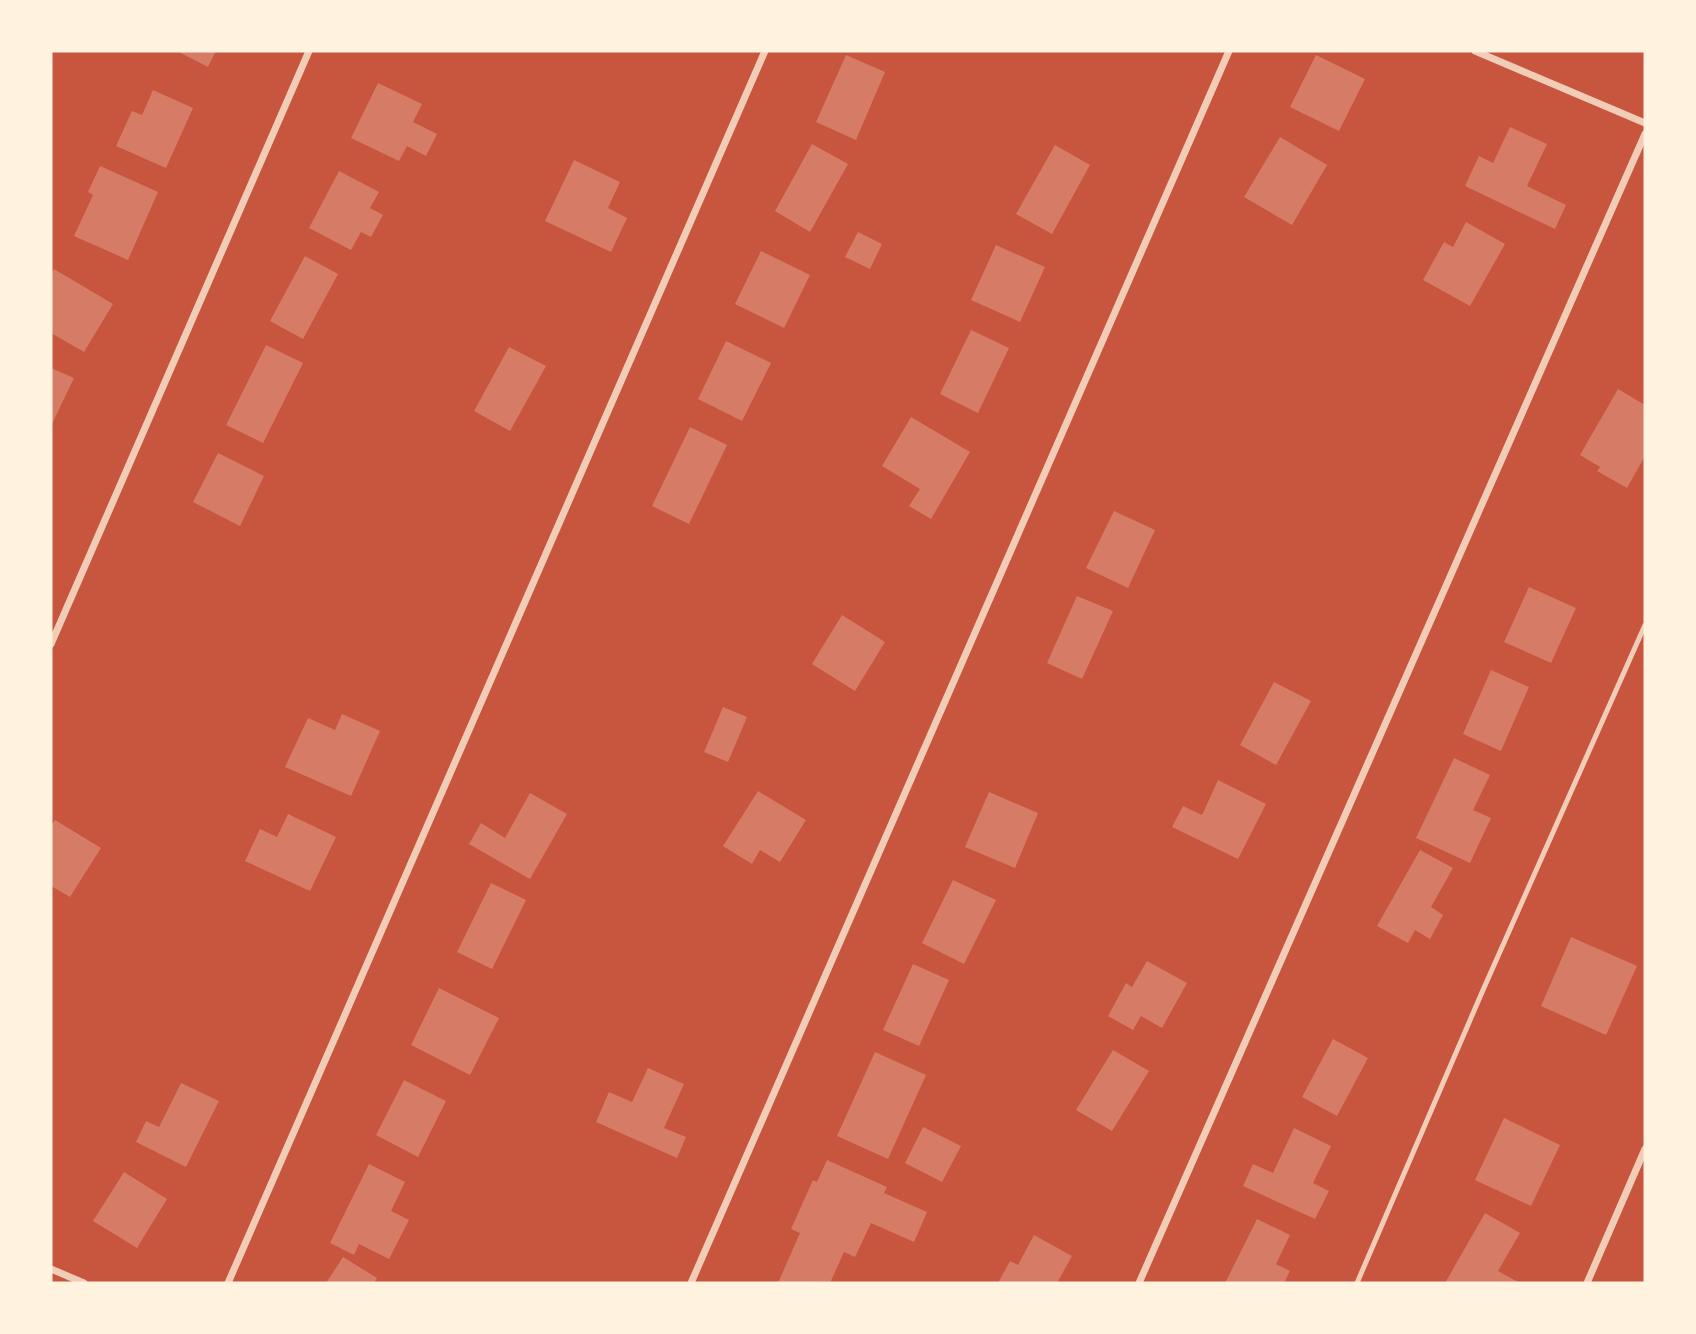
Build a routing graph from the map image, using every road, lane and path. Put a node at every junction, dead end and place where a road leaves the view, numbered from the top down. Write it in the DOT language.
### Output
graph roads {
  1 [pos="309,51"];
  2 [pos="765,51"];
  3 [pos="1229,51"];
  4 [pos="1475,51"];
  5 [pos="1645,123"];
  6 [pos="1645,134"];
  7 [pos="1645,625"];
  8 [pos="51,644"];
  9 [pos="1645,1149"];
  10 [pos="51,1269"];
  11 [pos="84,1283"];
  12 [pos="228,1283"];
  13 [pos="691,1283"];
  14 [pos="1139,1283"];
  15 [pos="1357,1283"];
  16 [pos="1587,1283"];
  1 -- 8 [label="street"];
  2 -- 12 [label="street"];
  3 -- 13 [label="street"];
  4 -- 5 [label="street"];
  6 -- 14 [label="street"];
  7 -- 15 [label="lane"];
  9 -- 16 [label="street"];
  10 -- 11 [label="street"];
}
